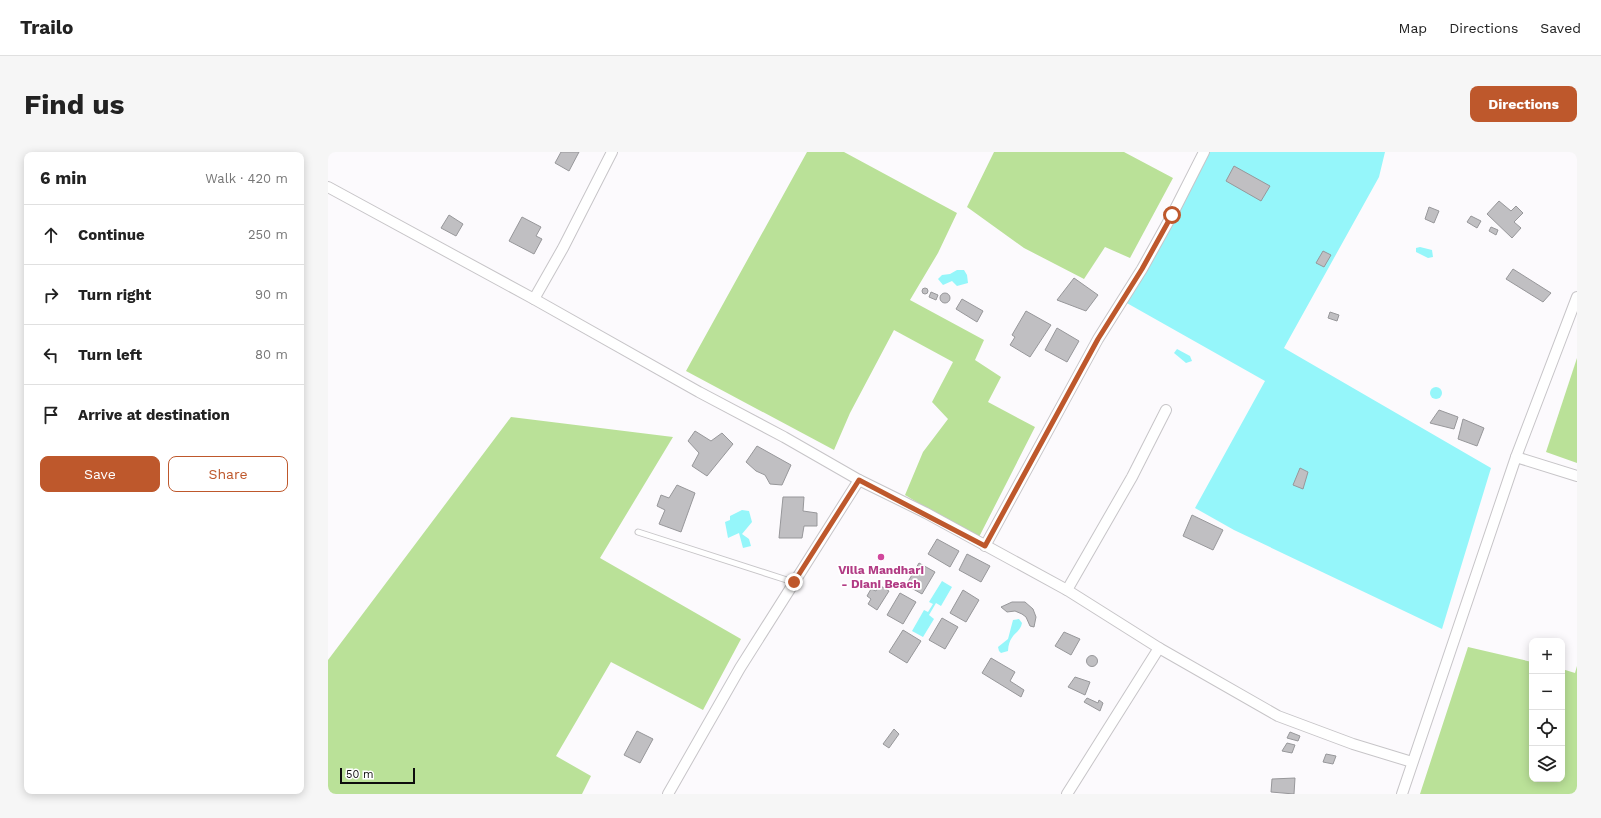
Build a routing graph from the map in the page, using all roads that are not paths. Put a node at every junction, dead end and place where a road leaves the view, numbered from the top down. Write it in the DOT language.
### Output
graph roads {
  1 [pos="612,152"];
  2 [pos="1204,152"];
  3 [pos="328,187"];
  4 [pos="1577,297"];
  5 [pos="534,298"];
  6 [pos="1166,410"];
  7 [pos="1516,457"];
  8 [pos="1577,476"];
  9 [pos="859,480"];
  10 [pos="638,532"];
  11 [pos="985,546"];
  12 [pos="794,582"];
  13 [pos="1067,590"];
  14 [pos="1159,648"];
  15 [pos="1412,762"];
  16 [pos="668,794"];
  17 [pos="1067,794"];
  18 [pos="1402,794"];
  1 -- 5 [label="street"];
  2 -- 11 [label="street"];
  3 -- 5 [label="street"];
  4 -- 7 [label="street"];
  5 -- 9 [label="street"];
  6 -- 13 [label="street"];
  7 -- 8 [label="street"];
  7 -- 15 [label="street"];
  9 -- 11 [label="street"];
  9 -- 12 [label="street"];
  10 -- 12 [label="lane"];
  11 -- 13 [label="street"];
  12 -- 16 [label="street"];
  13 -- 14 [label="street"];
  14 -- 15 [label="street"];
  14 -- 17 [label="street"];
  15 -- 18 [label="street"];
}
